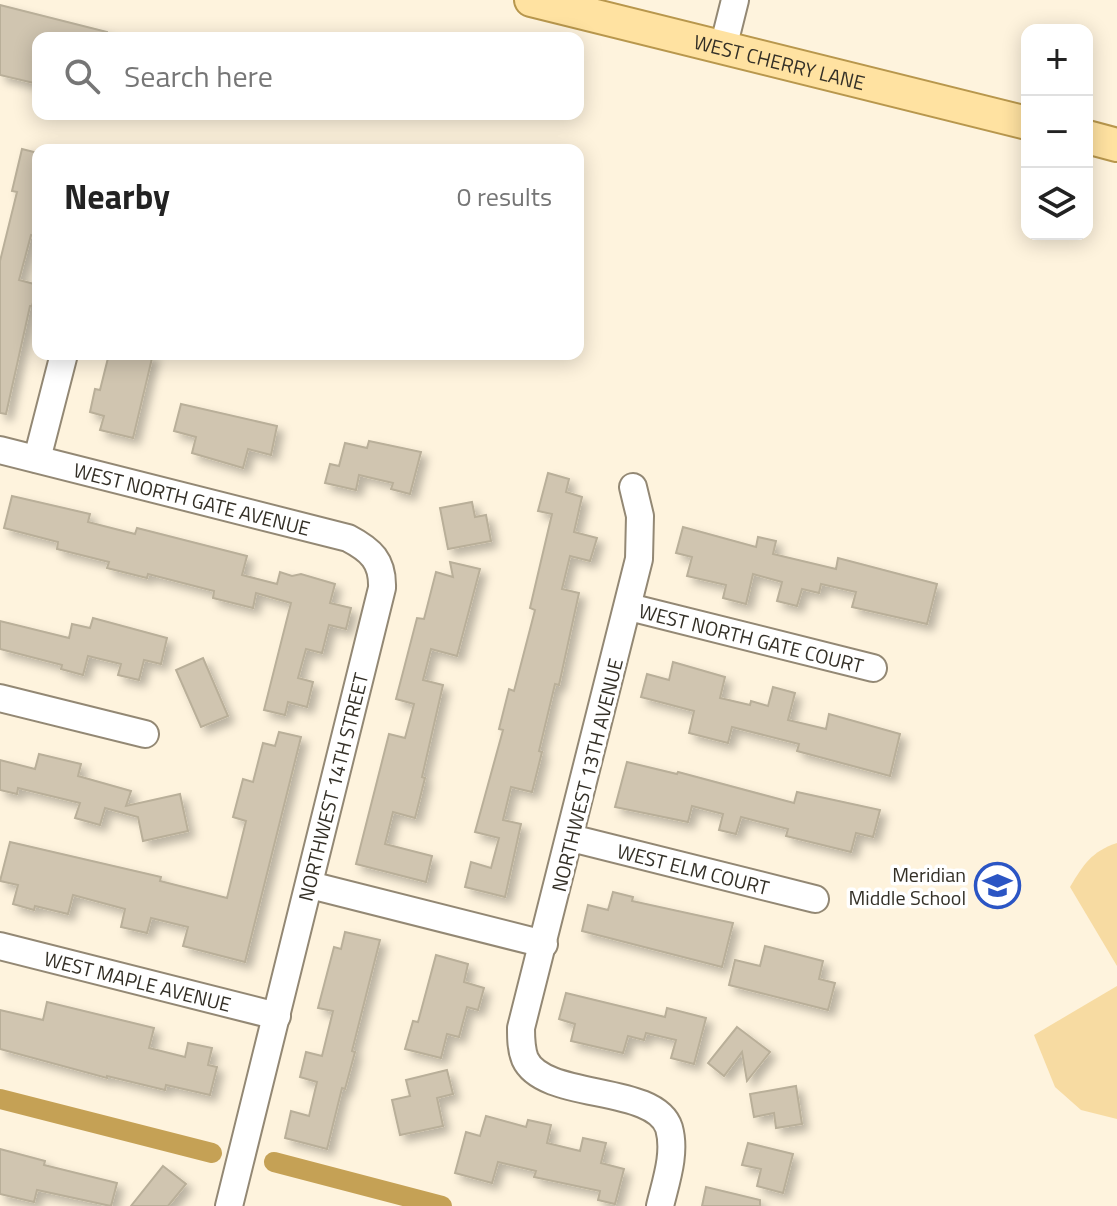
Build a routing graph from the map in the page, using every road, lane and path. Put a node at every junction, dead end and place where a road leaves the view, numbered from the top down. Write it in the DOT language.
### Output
graph roads {
  1 [pos="531,0"];
  2 [pos="735,0"];
  3 [pos="723,48"];
  4 [pos="1021,122"];
  5 [pos="1093,139"];
  6 [pos="1117,145"];
  7 [pos="62,360"];
  8 [pos="0,450"];
  9 [pos="37,459"];
  10 [pos="633,487"];
  11 [pos="378,559"];
  12 [pos="629,607"];
  13 [pos="873,668"];
  14 [pos="0,698"];
  15 [pos="145,734"];
  16 [pos="571,838"];
  17 [pos="310,885"];
  18 [pos="815,899"];
  19 [pos="544,944"];
  20 [pos="0,946"];
  21 [pos="277,1016"];
  22 [pos="229,1206"];
  23 [pos="660,1206"];
  1 -- 3 [label="main road, WEST CHERRY LANE"];
  2 -- 3 [label="street"];
  3 -- 4 [label="main road, WEST CHERRY LANE"];
  5 -- 6 [label="main road"];
  7 -- 9 [label="street"];
  8 -- 9 [label="street, WEST NORTH GATE AVENUE"];
  9 -- 11 [label="street, WEST NORTH GATE AVENUE"];
  10 -- 12 [label="street, NORTHWEST 13TH AVENUE"];
  11 -- 17 [label="street, NORTHWEST 14TH STREET"];
  12 -- 13 [label="street, WEST NORTH GATE COURT"];
  12 -- 16 [label="street, NORTHWEST 13TH AVENUE"];
  14 -- 15 [label="street"];
  16 -- 18 [label="street, WEST ELM COURT"];
  16 -- 19 [label="street, NORTHWEST 13TH AVENUE"];
  17 -- 19 [label="street"];
  17 -- 21 [label="street, NORTHWEST 14TH STREET"];
  19 -- 23 [label="street, NORTHWEST 13TH AVENUE"];
  20 -- 21 [label="street, WEST MAPLE AVENUE"];
  21 -- 22 [label="street, NORTHWEST 14TH STREET"];
}
